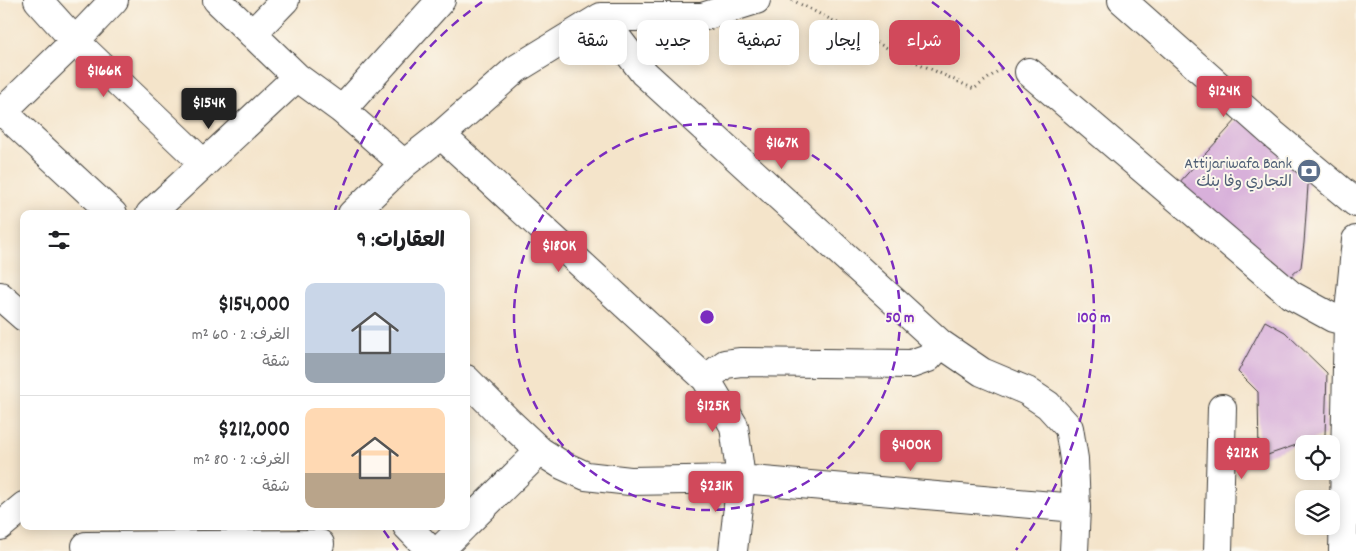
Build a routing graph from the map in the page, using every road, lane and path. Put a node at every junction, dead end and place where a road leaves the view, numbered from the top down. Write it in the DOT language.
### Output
graph roads {
  1 [pos="38,0"];
  2 [pos="114,0"];
  3 [pos="217,0"];
  4 [pos="285,0"];
  5 [pos="441,0"];
  6 [pos="756,0"];
  7 [pos="792,0"];
  8 [pos="1122,0"];
  9 [pos="602,17"];
  10 [pos="252,34"];
  11 [pos="76,41"];
  12 [pos="1029,72"];
  13 [pos="297,77"];
  14 [pos="342,110"];
  15 [pos="1,113"];
  16 [pos="441,135"];
  17 [pos="204,164"];
  18 [pos="404,164"];
  19 [pos="1356,203"];
  20 [pos="110,210"];
  21 [pos="154,210"];
  22 [pos="356,210"];
  23 [pos="1356,240"];
  24 [pos="0,296"];
  25 [pos="20,314"];
  26 [pos="1348,322"];
  27 [pos="941,344"];
  28 [pos="706,379"];
  29 [pos="470,383"];
  30 [pos="1222,408"];
  31 [pos="540,451"];
  32 [pos="741,479"];
  33 [pos="1076,508"];
  34 [pos="20,509"];
  35 [pos="470,520"];
  36 [pos="0,526"];
  37 [pos="103,530"];
  38 [pos="411,530"];
  39 [pos="460,530"];
  40 [pos="317,541"];
  41 [pos="83,548"];
  42 [pos="431,551"];
  43 [pos="439,551"];
  44 [pos="733,551"];
  45 [pos="1074,551"];
  46 [pos="1218,551"];
  47 [pos="1342,551"];
  1 -- 11 [label="street"];
  2 -- 11 [label="street"];
  3 -- 10 [label="street"];
  4 -- 10 [label="street"];
  5 -- 14 [label="street"];
  6 -- 9 [label="street"];
  7 -- 12 [label="path"];
  8 -- 19 [label="street"];
  9 -- 16 [label="street"];
  9 -- 27 [label="street"];
  10 -- 13 [label="street"];
  11 -- 15 [label="street"];
  11 -- 17 [label="street"];
  12 -- 26 [label="street"];
  13 -- 14 [label="street"];
  13 -- 17 [label="street"];
  14 -- 18 [label="street"];
  15 -- 20 [label="street"];
  16 -- 18 [label="street"];
  16 -- 28 [label="street"];
  17 -- 21 [label="street"];
  18 -- 22 [label="street"];
  23 -- 26 [label="street"];
  24 -- 25 [label="street"];
  26 -- 47 [label="street"];
  27 -- 28 [label="street"];
  27 -- 33 [label="street"];
  28 -- 32 [label="street"];
  29 -- 31 [label="street"];
  30 -- 46 [label="street"];
  31 -- 32 [label="street"];
  31 -- 35 [label="street"];
  32 -- 33 [label="street"];
  32 -- 44 [label="street"];
  33 -- 45 [label="street"];
  34 -- 36 [label="street"];
  37 -- 41 [label="street"];
  38 -- 42 [label="street"];
  39 -- 43 [label="street"];
  40 -- 41 [label="street"];
}
